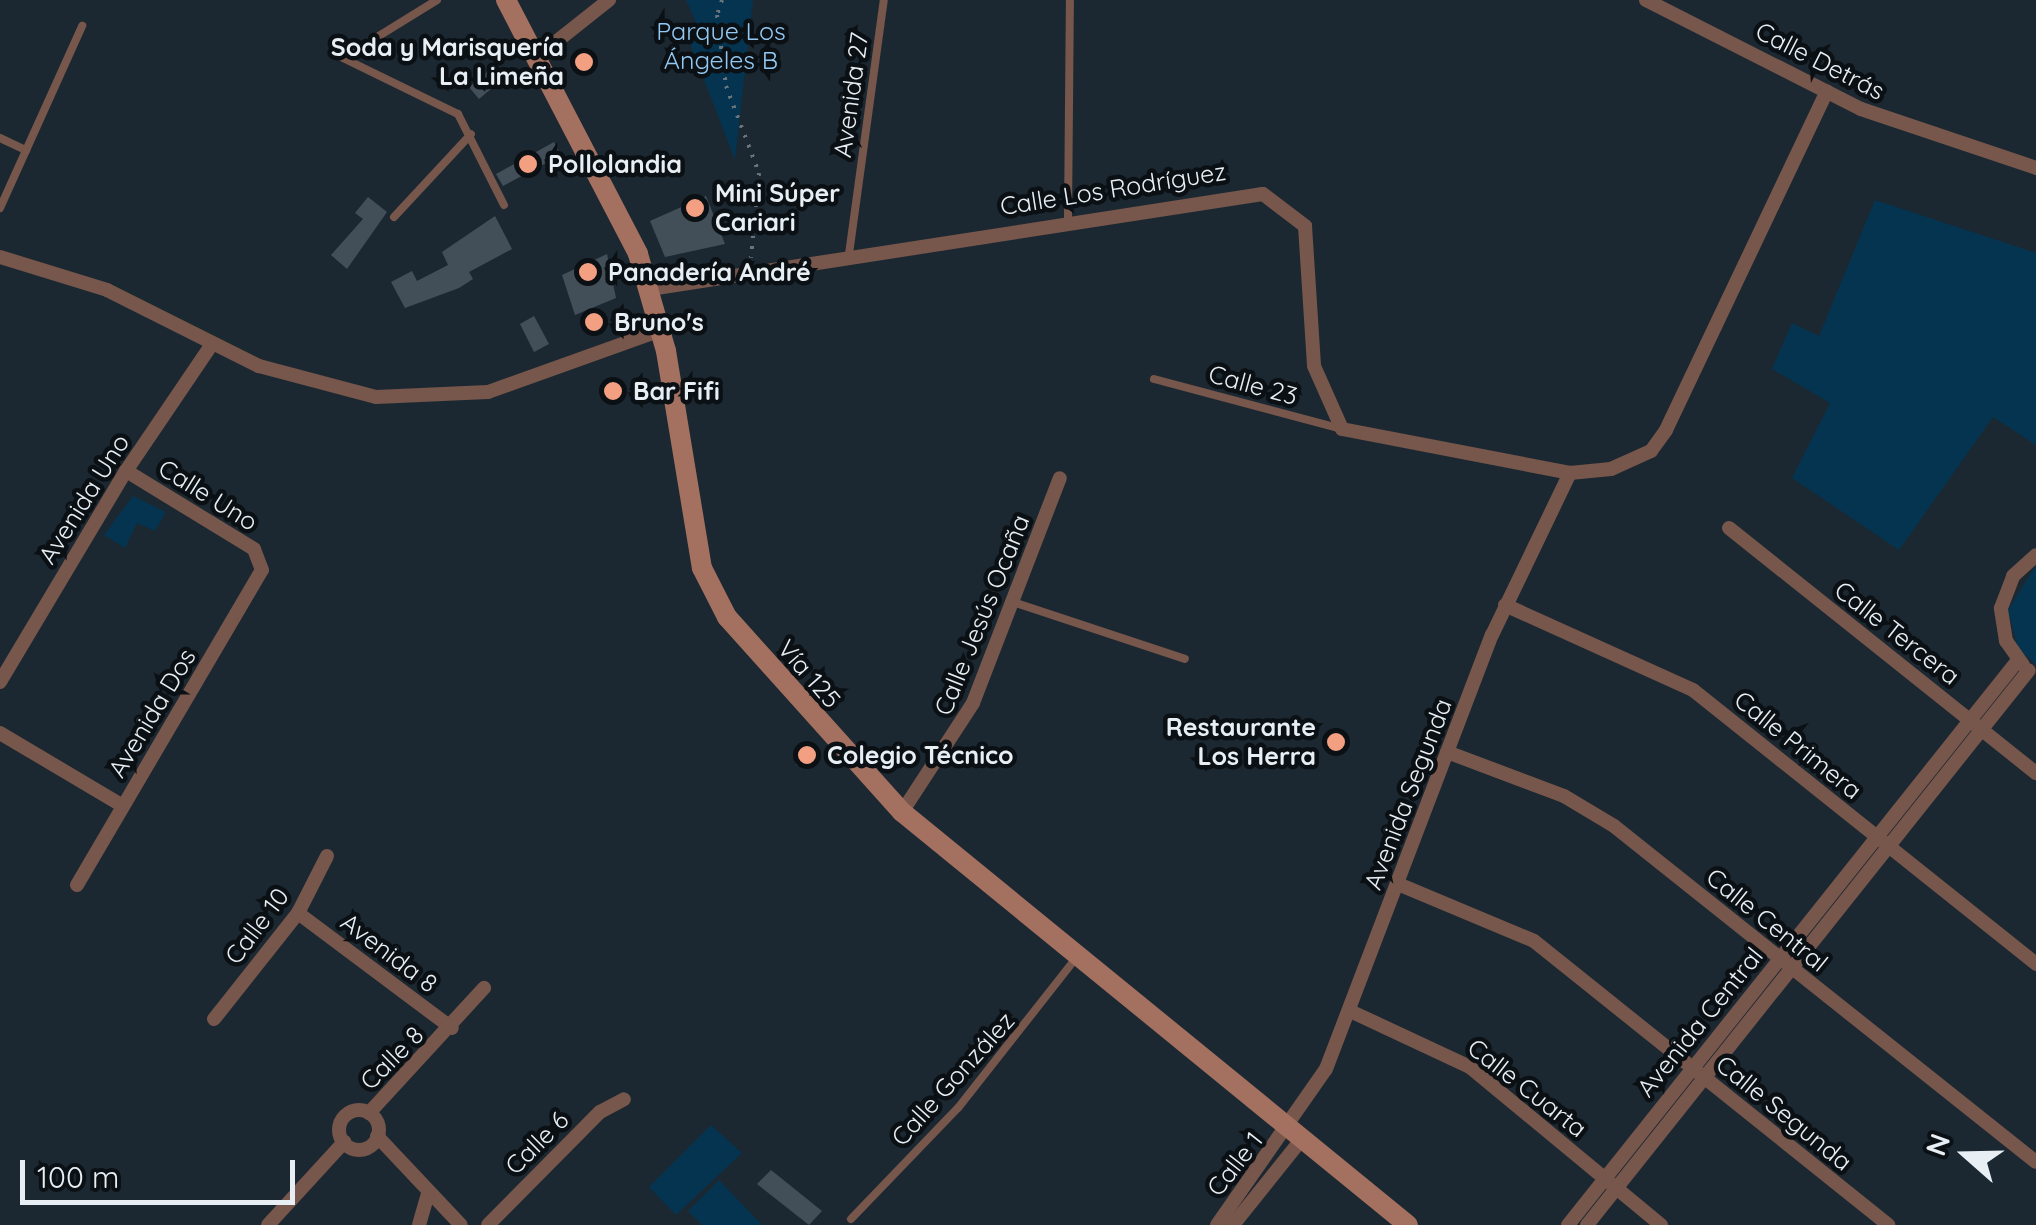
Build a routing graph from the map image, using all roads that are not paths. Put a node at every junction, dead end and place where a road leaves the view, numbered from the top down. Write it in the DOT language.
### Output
graph roads {
  1 [pos="437,0"];
  2 [pos="506,0"];
  3 [pos="610,0"];
  4 [pos="884,0"];
  5 [pos="1070,0"];
  6 [pos="1651,1"];
  7 [pos="82,26"];
  8 [pos="537,57"];
  9 [pos="1827,90"];
  10 [pos="471,134"];
  11 [pos="0,138"];
  12 [pos="26,150"];
  13 [pos="2036,168"];
  14 [pos="504,205"];
  15 [pos="0,208"];
  16 [pos="394,217"];
  17 [pos="1068,218"];
  18 [pos="849,254"];
  19 [pos="0,257"];
  20 [pos="650,289"];
  21 [pos="661,330"];
  22 [pos="212,344"];
  23 [pos="1154,379"];
  24 [pos="1342,429"];
  25 [pos="126,470"];
  26 [pos="1570,473"];
  27 [pos="1060,478"];
  28 [pos="1729,528"];
  29 [pos="2036,555"];
  30 [pos="262,562"];
  31 [pos="1013,602"];
  32 [pos="1505,605"];
  33 [pos="1185,660"];
  34 [pos="2028,668"];
  35 [pos="0,682"];
  36 [pos="1977,725"];
  37 [pos="0,733"];
  38 [pos="1447,752"];
  39 [pos="2036,773"];
  40 [pos="122,806"];
  41 [pos="902,812"];
  42 [pos="1875,837"];
  43 [pos="1888,847"];
  44 [pos="327,856"];
  45 [pos="1398,884"];
  46 [pos="77,885"];
  47 [pos="298,913"];
  48 [pos="1076,958"];
  49 [pos="1785,964"];
  50 [pos="2036,964"];
  51 [pos="484,988"];
  52 [pos="1350,1012"];
  53 [pos="214,1019"];
  54 [pos="452,1028"];
  55 [pos="1697,1072"];
  56 [pos="624,1099"];
  57 [pos="369,1113"];
  58 [pos="377,1136"];
  59 [pos="1295,1136"];
  60 [pos="344,1142"];
  61 [pos="2036,1162"];
  62 [pos="1609,1183"];
  63 [pos="428,1194"];
  64 [pos="851,1219"];
  65 [pos="268,1225"];
  66 [pos="419,1225"];
  67 [pos="462,1225"];
  68 [pos="488,1225"];
  69 [pos="1216,1225"];
  70 [pos="1234,1225"];
  71 [pos="1408,1225"];
  72 [pos="1568,1225"];
  73 [pos="1587,1225"];
  74 [pos="1661,1225"];
  75 [pos="1888,1225"];
  1 -- 10 [label="lane"];
  2 -- 8 [label="main road, Vía 125"];
  3 -- 8 [label="street"];
  4 -- 18 [label="lane, Avenida 27"];
  5 -- 17 [label="lane"];
  6 -- 9 [label="street, Calle Detrás"];
  7 -- 12 [label="lane"];
  8 -- 20 [label="main road, Vía 125"];
  9 -- 13 [label="street, Calle Detrás"];
  9 -- 26 [label="street"];
  10 -- 14 [label="lane"];
  10 -- 16 [label="lane"];
  11 -- 12 [label="lane"];
  12 -- 15 [label="lane"];
  17 -- 18 [label="street, Calle Los Rodríguez"];
  17 -- 24 [label="street, Calle Los Rodríguez"];
  18 -- 20 [label="street, Calle Los Rodríguez"];
  19 -- 22 [label="street"];
  20 -- 21 [label="main road, Vía 125"];
  21 -- 22 [label="street"];
  21 -- 41 [label="main road, Vía 125"];
  22 -- 25 [label="street, Avenida Uno"];
  23 -- 24 [label="lane, Calle 23"];
  24 -- 26 [label="street"];
  25 -- 30 [label="street, Calle Uno"];
  25 -- 35 [label="street, Avenida Uno"];
  26 -- 32 [label="street, Avenida Segunda"];
  27 -- 31 [label="street, Calle Jesús Ocaña"];
  28 -- 36 [label="street, Calle Tercera"];
  29 -- 34 [label="street"];
  30 -- 40 [label="street, Avenida Dos"];
  31 -- 33 [label="lane"];
  31 -- 41 [label="street, Calle Jesús Ocaña"];
  32 -- 38 [label="street, Avenida Segunda"];
  32 -- 42 [label="street, Calle Primera"];
  34 -- 36 [label="street, Avenida Central"];
  36 -- 39 [label="street, Calle Tercera"];
  36 -- 42 [label="street, Avenida Central"];
  36 -- 43 [label="street, Avenida Central"];
  37 -- 40 [label="street"];
  38 -- 45 [label="street, Avenida Segunda"];
  38 -- 49 [label="street, Calle Central"];
  40 -- 46 [label="street, Avenida Dos"];
  41 -- 48 [label="main road, Vía 125"];
  42 -- 43 [label="street, Calle Primera"];
  42 -- 49 [label="street, Avenida Central"];
  43 -- 49 [label="street, Avenida Central"];
  43 -- 50 [label="street, Calle Primera"];
  44 -- 47 [label="street, Calle 10"];
  45 -- 52 [label="street, Avenida Segunda"];
  45 -- 55 [label="street, Calle Segunda"];
  47 -- 53 [label="street, Calle 10"];
  47 -- 54 [label="street, Avenida 8"];
  48 -- 59 [label="main road, Vía 125"];
  48 -- 64 [label="lane, Calle González"];
  49 -- 55 [label="street, Avenida Central"];
  49 -- 61 [label="street, Calle Central"];
  51 -- 54 [label="street, Calle 8"];
  52 -- 59 [label="street, Avenida Segunda"];
  52 -- 62 [label="street, Calle Cuarta"];
  54 -- 57 [label="street, Calle 8"];
  55 -- 62 [label="street, Avenida Central"];
  55 -- 75 [label="street, Calle Segunda"];
  56 -- 68 [label="street, Calle 6"];
  57 -- 58 [label="street"];
  57 -- 60 [label="street, Calle 8"];
  58 -- 60 [label="street"];
  58 -- 63 [label="street"];
  59 -- 69 [label="street, Calle 1"];
  59 -- 70 [label="street, Calle 1"];
  59 -- 71 [label="main road, Vía 125"];
  60 -- 65 [label="street"];
  62 -- 72 [label="street, Avenida Central"];
  62 -- 73 [label="street, Avenida Central"];
  62 -- 74 [label="street, Calle Cuarta"];
  63 -- 66 [label="street"];
  63 -- 67 [label="street"];
}
